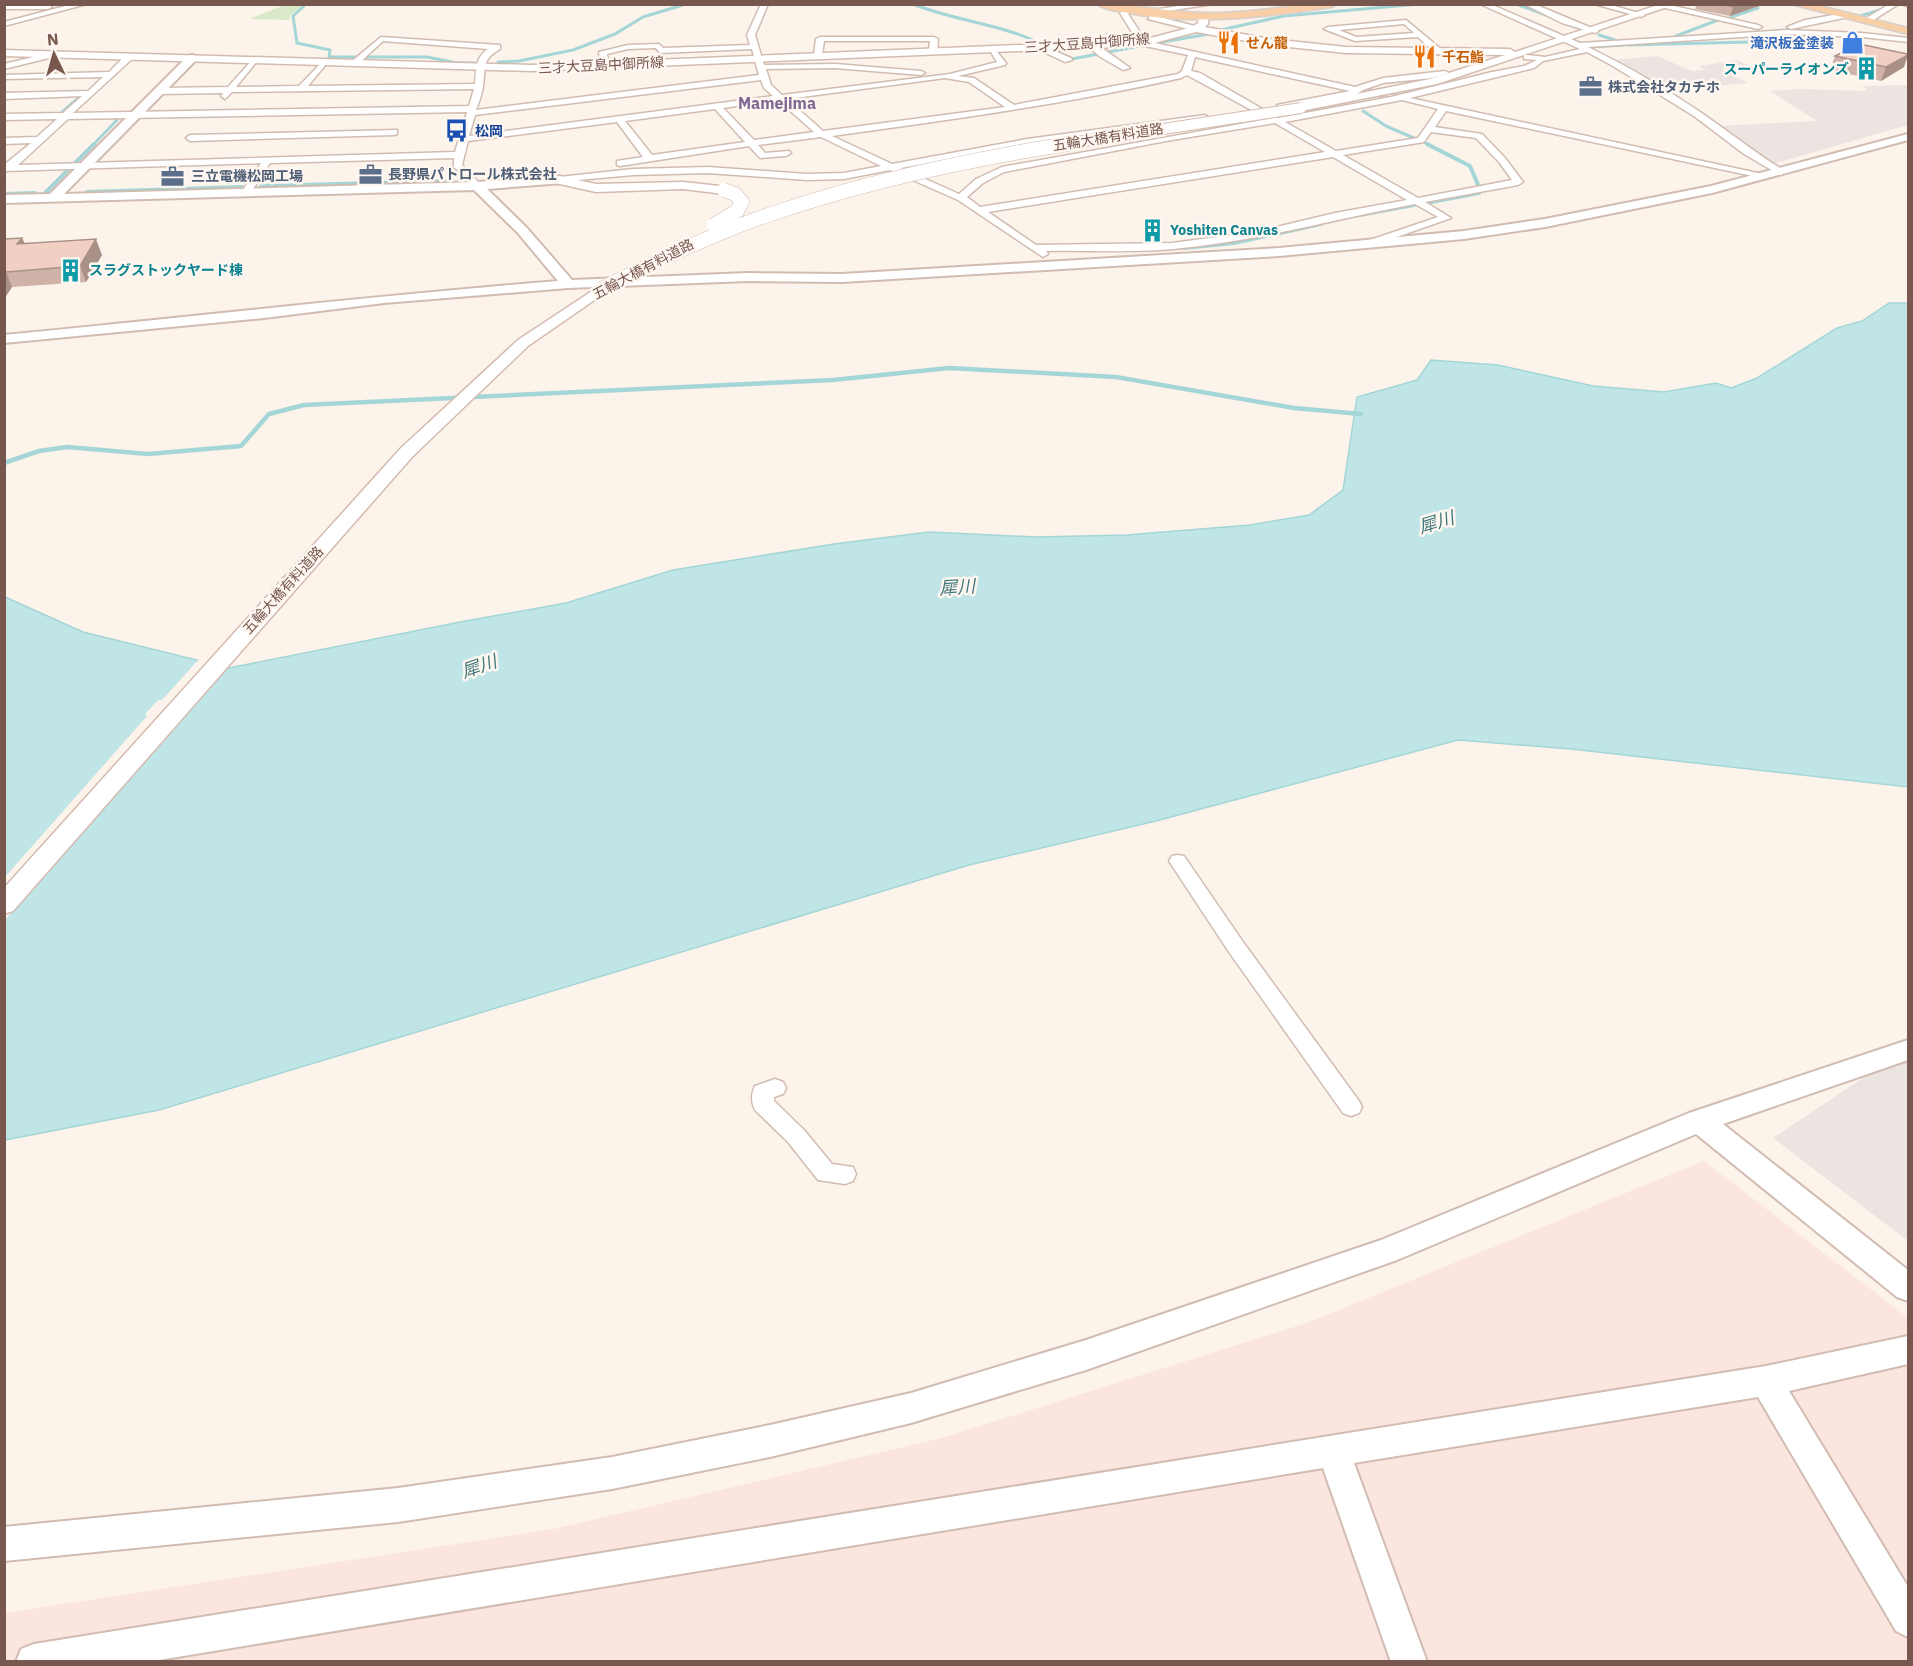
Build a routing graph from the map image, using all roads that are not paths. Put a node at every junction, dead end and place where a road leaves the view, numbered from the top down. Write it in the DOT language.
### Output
graph roads {
  1 [pos="84,4"];
  2 [pos="765,4"];
  3 [pos="1102,4"];
  4 [pos="1210,4"];
  5 [pos="1332,4"];
  6 [pos="1483,4"];
  7 [pos="1545,4"];
  8 [pos="1597,4"];
  9 [pos="1796,4"];
  10 [pos="1670,5"];
  11 [pos="1531,6"];
  12 [pos="4,7"];
  13 [pos="1186,7"];
  14 [pos="70,8"];
  15 [pos="1121,8"];
  16 [pos="1890,9"];
  17 [pos="1641,15"];
  18 [pos="1845,15"];
  19 [pos="1203,18"];
  20 [pos="1867,20"];
  21 [pos="4,24"];
  22 [pos="1196,29"];
  23 [pos="1595,31"];
  24 [pos="1908,31"];
  25 [pos="1783,32"];
  26 [pos="450,35"];
  27 [pos="1420,35"];
  28 [pos="381,39"];
  29 [pos="1569,40"];
  30 [pos="1908,40"];
  31 [pos="362,41"];
  32 [pos="1143,43"];
  33 [pos="497,46"];
  34 [pos="753,47"];
  35 [pos="1041,47"];
  36 [pos="1583,47"];
  37 [pos="993,49"];
  38 [pos="1098,50"];
  39 [pos="933,51"];
  40 [pos="1439,52"];
  41 [pos="1569,52"];
  42 [pos="4,53"];
  43 [pos="50,55"];
  44 [pos="818,55"];
  45 [pos="1192,55"];
  46 [pos="1520,55"];
  47 [pos="129,57"];
  48 [pos="192,58"];
  49 [pos="358,59"];
  50 [pos="254,60"];
  51 [pos="1068,60"];
  52 [pos="760,62"];
  53 [pos="1540,62"];
  54 [pos="323,63"];
  55 [pos="605,64"];
  56 [pos="4,67"];
  57 [pos="480,67"];
  58 [pos="1126,68"];
  59 [pos="1186,72"];
  60 [pos="1445,73"];
  61 [pos="109,74"];
  62 [pos="4,76"];
  63 [pos="945,76"];
  64 [pos="763,77"];
  65 [pos="479,86"];
  66 [pos="302,88"];
  67 [pos="1354,90"];
  68 [pos="159,91"];
  69 [pos="230,91"];
  70 [pos="1368,92"];
  71 [pos="90,93"];
  72 [pos="4,96"];
  73 [pos="780,98"];
  74 [pos="342,99"];
  75 [pos="1400,99"];
  76 [pos="717,105"];
  77 [pos="1012,108"];
  78 [pos="1443,109"];
  79 [pos="1259,110"];
  80 [pos="471,111"];
  81 [pos="211,113"];
  82 [pos="916,113"];
  83 [pos="135,115"];
  84 [pos="65,116"];
  85 [pos="4,117"];
  86 [pos="619,118"];
  87 [pos="924,119"];
  88 [pos="204,121"];
  89 [pos="1278,121"];
  90 [pos="1431,129"];
  91 [pos="197,130"];
  92 [pos="394,133"];
  93 [pos="820,133"];
  94 [pos="1566,136"];
  95 [pos="1908,136"];
  96 [pos="190,138"];
  97 [pos="464,139"];
  98 [pos="37,140"];
  99 [pos="4,141"];
  100 [pos="751,143"];
  101 [pos="1574,144"];
  102 [pos="183,146"];
  103 [pos="786,153"];
  104 [pos="176,154"];
  105 [pos="1334,154"];
  106 [pos="459,155"];
  107 [pos="649,158"];
  108 [pos="267,161"];
  109 [pos="169,163"];
  110 [pos="84,165"];
  111 [pos="891,167"];
  112 [pos="7,168"];
  113 [pos="1780,172"];
  114 [pos="1762,175"];
  115 [pos="559,180"];
  116 [pos="477,186"];
  117 [pos="246,193"];
  118 [pos="53,198"];
  119 [pos="961,198"];
  120 [pos="4,199"];
  121 [pos="1416,201"];
  122 [pos="979,210"];
  123 [pos="1374,242"];
  124 [pos="1034,248"];
  125 [pos="1148,261"];
  126 [pos="568,284"];
  127 [pos="601,290"];
  128 [pos="4,339"];
  129 [pos="1178,861"];
  130 [pos="4,905"];
  131 [pos="1908,1050"];
  132 [pos="775,1088"];
  133 [pos="1351,1107"];
  134 [pos="1699,1121"];
  135 [pos="845,1174"];
  136 [pos="1908,1287"];
  137 [pos="1908,1350"];
  138 [pos="1766,1381"];
  139 [pos="1334,1452"];
  140 [pos="4,1544"];
  141 [pos="1908,1619"];
  142 [pos="114,1654"];
  143 [pos="34,1662"];
  144 [pos="1409,1662"];
  1 -- 14 [label="street"];
  2 -- 34 [label="street"];
  3 -- 15 [label="main road"];
  4 -- 13 [label="street"];
  5 -- 19 [label="main road"];
  6 -- 29 [label="street"];
  7 -- 11 [label="street"];
  8 -- 17 [label="street"];
  9 -- 18 [label="main road"];
  10 -- 17 [label="main road, 三才大豆島中御所線"];
  10 -- 25 [label="street"];
  11 -- 23 [label="street"];
  12 -- 14 [label="street"];
  13 -- 19 [label="street"];
  13 -- 22 [label="street"];
  14 -- 21 [label="street"];
  15 -- 19 [label="main road"];
  15 -- 32 [label="street"];
  16 -- 20 [label="street"];
  17 -- 23 [label="main road, 三才大豆島中御所線"];
  18 -- 20 [label="main road"];
  18 -- 25 [label="street"];
  19 -- 22 [label="main road"];
  20 -- 24 [label="main road"];
  22 -- 32 [label="main road, 三才大豆島中御所線"];
  22 -- 40 [label="main road, 三才大豆島中御所線"];
  23 -- 29 [label="main road, 三才大豆島中御所線"];
  25 -- 30 [label="street"];
  25 -- 36 [label="street"];
  26 -- 33 [label="street"];
  27 -- 27 [label="street"];
  27 -- 40 [label="street"];
  28 -- 31 [label="street"];
  28 -- 33 [label="street"];
  28 -- 49 [label="street"];
  29 -- 36 [label="street"];
  29 -- 46 [label="main road, 三才大豆島中御所線"];
  32 -- 38 [label="main road, 三才大豆島中御所線"];
  32 -- 45 [label="street"];
  33 -- 57 [label="street"];
  34 -- 52 [label="street"];
  34 -- 55 [label="street"];
  35 -- 37 [label="main road, 三才大豆島中御所線"];
  35 -- 38 [label="main road, 三才大豆島中御所線"];
  35 -- 51 [label="street"];
  36 -- 41 [label="street"];
  36 -- 113 [label="street"];
  37 -- 39 [label="main road, 三才大豆島中御所線"];
  37 -- 63 [label="street"];
  38 -- 58 [label="street"];
  39 -- 44 [label="main road, 三才大豆島中御所線"];
  39 -- 44 [label="street"];
  40 -- 46 [label="main road, 三才大豆島中御所線"];
  41 -- 46 [label="street"];
  41 -- 53 [label="street"];
  42 -- 43 [label="main road, 三才大豆島中御所線"];
  43 -- 47 [label="main road, 三才大豆島中御所線"];
  43 -- 56 [label="street"];
  44 -- 52 [label="main road, 三才大豆島中御所線"];
  45 -- 59 [label="street"];
  45 -- 67 [label="street"];
  46 -- 53 [label="street"];
  46 -- 127 [label="main road, 五輪大橋有料道路, bridge"];
  47 -- 48 [label="main road, 三才大豆島中御所線"];
  47 -- 61 [label="street"];
  48 -- 50 [label="main road, 三才大豆島中御所線"];
  48 -- 68 [label="street"];
  49 -- 54 [label="main road, 三才大豆島中御所線"];
  49 -- 57 [label="main road, 三才大豆島中御所線"];
  50 -- 54 [label="main road, 三才大豆島中御所線"];
  50 -- 69 [label="street"];
  52 -- 55 [label="main road, 三才大豆島中御所線"];
  52 -- 63 [label="street"];
  52 -- 64 [label="street"];
  53 -- 75 [label="street"];
  54 -- 66 [label="street"];
  55 -- 57 [label="main road, 三才大豆島中御所線"];
  57 -- 65 [label="street"];
  59 -- 77 [label="street"];
  59 -- 79 [label="street"];
  60 -- 67 [label="street"];
  61 -- 62 [label="street"];
  61 -- 71 [label="street"];
  63 -- 73 [label="street"];
  63 -- 77 [label="street"];
  64 -- 73 [label="street"];
  64 -- 80 [label="street"];
  65 -- 74 [label="street"];
  65 -- 80 [label="street"];
  66 -- 69 [label="street"];
  66 -- 74 [label="street"];
  67 -- 70 [label="street"];
  67 -- 79 [label="street"];
  68 -- 69 [label="street"];
  68 -- 83 [label="street"];
  69 -- 81 [label="street"];
  71 -- 72 [label="street"];
  71 -- 84 [label="street"];
  73 -- 76 [label="street"];
  73 -- 93 [label="street"];
  74 -- 81 [label="street"];
  74 -- 92 [label="street"];
  75 -- 78 [label="street"];
  75 -- 89 [label="street"];
  76 -- 86 [label="street"];
  76 -- 100 [label="street"];
  77 -- 87 [label="street"];
  78 -- 90 [label="street"];
  78 -- 94 [label="street"];
  79 -- 89 [label="street"];
  79 -- 111 [label="street"];
  80 -- 92 [label="street"];
  80 -- 97 [label="street"];
  81 -- 83 [label="street"];
  81 -- 88 [label="street"];
  82 -- 87 [label="street"];
  83 -- 84 [label="street"];
  83 -- 110 [label="street"];
  84 -- 85 [label="street"];
  84 -- 98 [label="street"];
  86 -- 97 [label="street"];
  86 -- 107 [label="street"];
  87 -- 93 [label="street"];
  89 -- 105 [label="street"];
  89 -- 119 [label="street"];
  90 -- 105 [label="street"];
  90 -- 121 [label="street"];
  91 -- 96 [label="street"];
  92 -- 96 [label="street"];
  92 -- 106 [label="street"];
  92 -- 108 [label="street"];
  93 -- 100 [label="street"];
  93 -- 111 [label="street"];
  94 -- 101 [label="street"];
  94 -- 114 [label="street"];
  95 -- 113 [label="street"];
  96 -- 102 [label="street"];
  97 -- 106 [label="street"];
  98 -- 99 [label="street"];
  98 -- 112 [label="street"];
  100 -- 103 [label="street"];
  100 -- 107 [label="street"];
  104 -- 109 [label="street"];
  105 -- 121 [label="street"];
  105 -- 122 [label="street"];
  106 -- 116 [label="street"];
  107 -- 115 [label="street"];
  108 -- 109 [label="street"];
  108 -- 117 [label="street"];
  109 -- 110 [label="street"];
  110 -- 112 [label="street"];
  110 -- 118 [label="street"];
  111 -- 115 [label="street"];
  111 -- 119 [label="street"];
  113 -- 114 [label="street"];
  114 -- 123 [label="street"];
  115 -- 116 [label="street"];
  115 -- 127 [label="main road, bridge"];
  116 -- 117 [label="street"];
  116 -- 126 [label="street"];
  117 -- 118 [label="street"];
  118 -- 120 [label="street"];
  119 -- 122 [label="street"];
  121 -- 123 [label="street"];
  121 -- 124 [label="street"];
  122 -- 124 [label="street"];
  123 -- 125 [label="street"];
  124 -- 125 [label="street"];
  125 -- 126 [label="street"];
  126 -- 128 [label="street"];
  127 -- 130 [label="main road, 五輪大橋有料道路"];
  129 -- 133 [label="street"];
  131 -- 134 [label="street"];
  132 -- 135 [label="street"];
  134 -- 136 [label="street"];
  134 -- 140 [label="street"];
  137 -- 138 [label="street"];
  138 -- 139 [label="street"];
  138 -- 141 [label="street"];
  139 -- 142 [label="street"];
  139 -- 144 [label="street"];
  142 -- 143 [label="street"];
}
